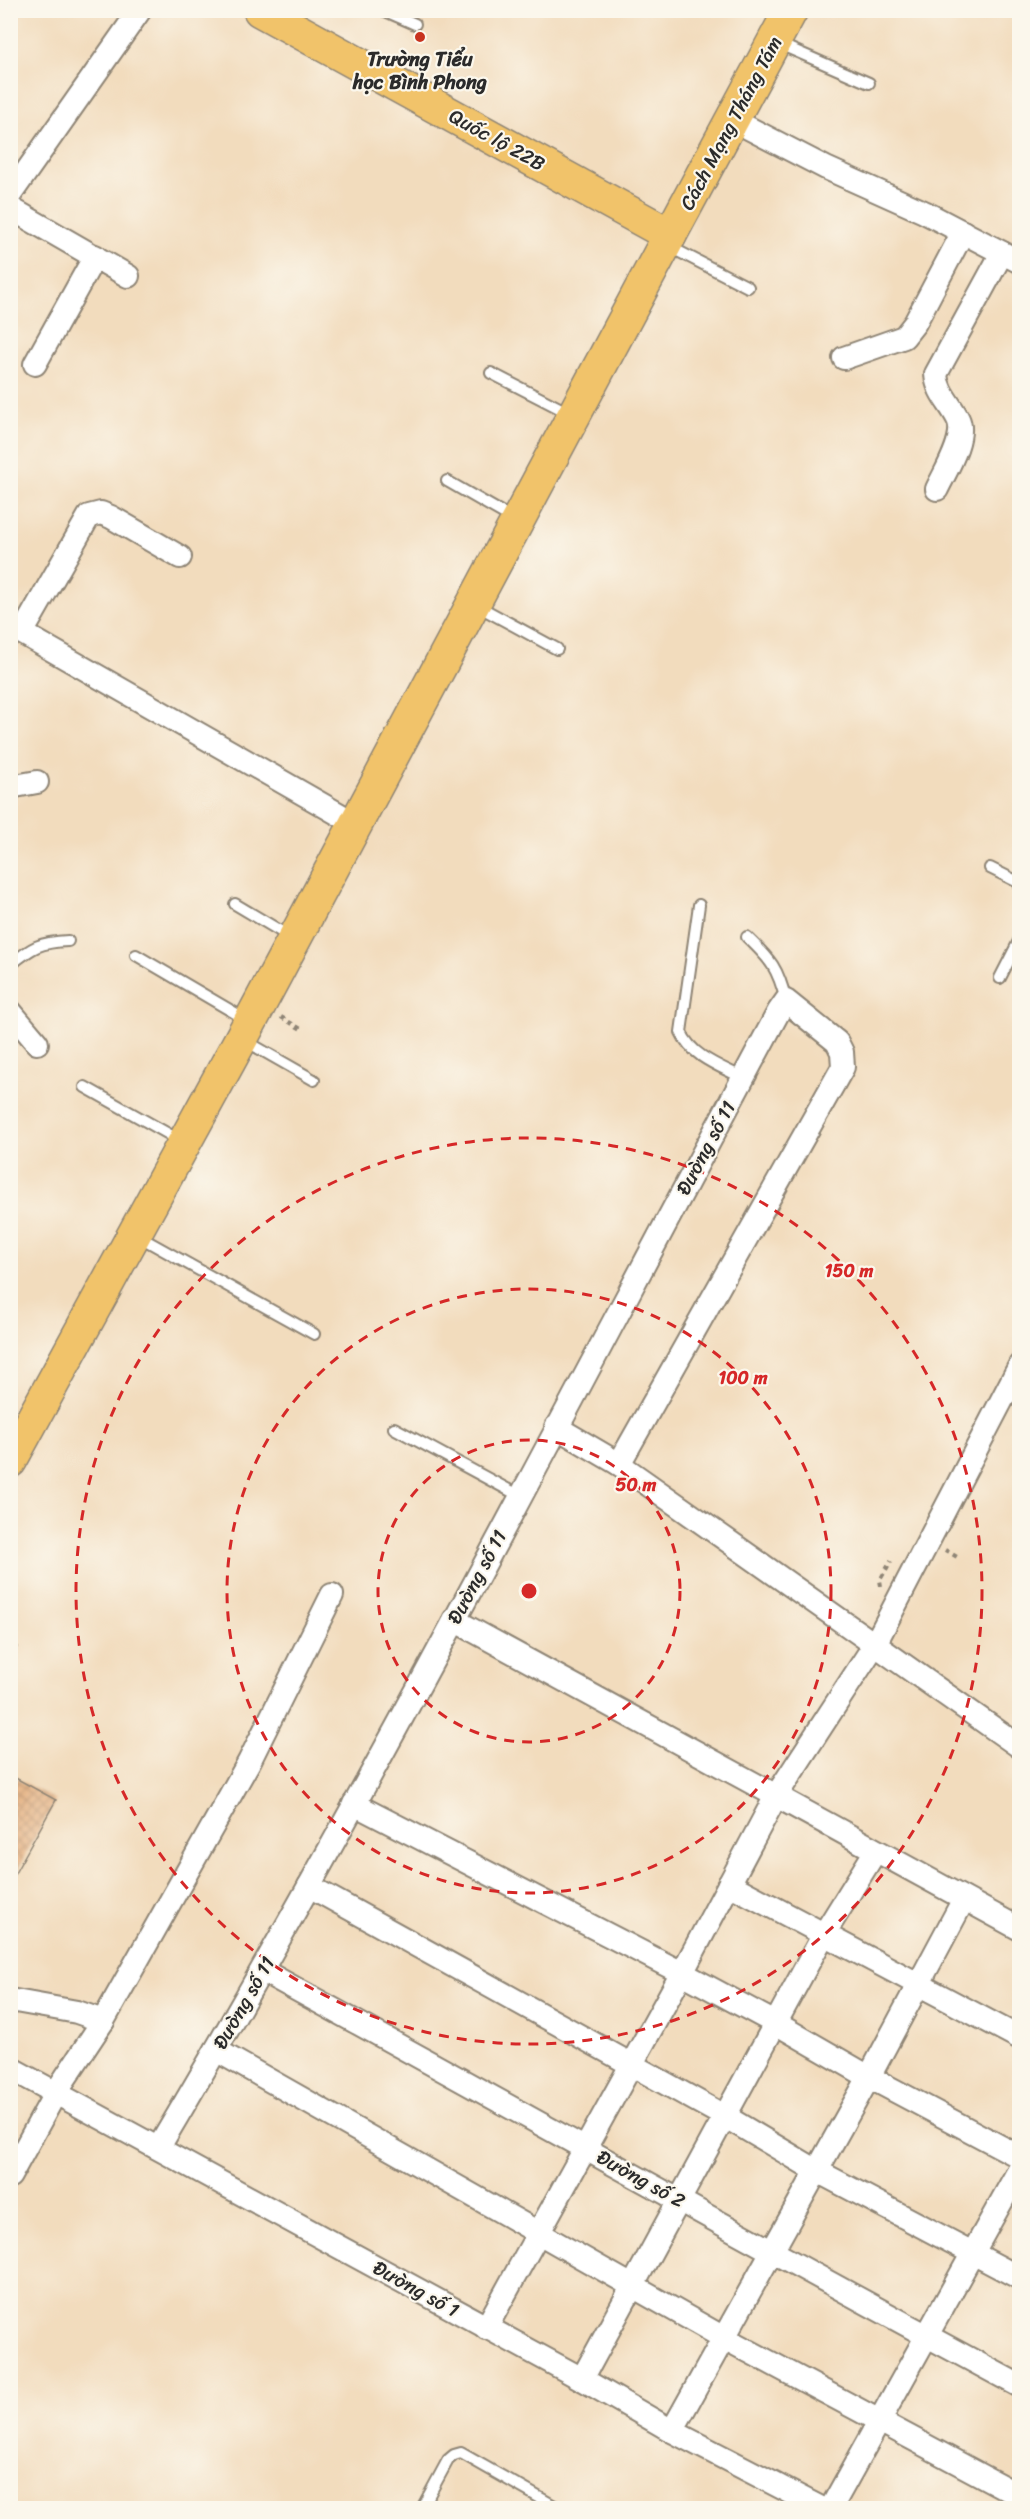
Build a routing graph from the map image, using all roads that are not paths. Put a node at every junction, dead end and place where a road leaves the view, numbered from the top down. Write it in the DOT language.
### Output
graph roads {
  1 [pos="140,10"];
  2 [pos="383,10"];
  3 [pos="791,10"];
  4 [pos="270,13"];
  5 [pos="415,24"];
  6 [pos="774,42"];
  7 [pos="868,83"];
  8 [pos="733,120"];
  9 [pos="10,195"];
  10 [pos="10,208"];
  11 [pos="963,232"];
  12 [pos="668,240"];
  13 [pos="95,256"];
  14 [pos="1011,258"];
  15 [pos="128,276"];
  16 [pos="748,287"];
  17 [pos="844,358"];
  18 [pos="35,364"];
  19 [pos="491,373"];
  20 [pos="574,416"];
  21 [pos="447,481"];
  22 [pos="937,489"];
  23 [pos="518,521"];
  24 [pos="180,557"];
  25 [pos="474,604"];
  26 [pos="16,629"];
  27 [pos="557,649"];
  28 [pos="37,782"];
  29 [pos="10,787"];
  30 [pos="356,824"];
  31 [pos="990,868"];
  32 [pos="1020,883"];
  33 [pos="235,904"];
  34 [pos="699,905"];
  35 [pos="747,937"];
  36 [pos="294,939"];
  37 [pos="1020,939"];
  38 [pos="68,941"];
  39 [pos="136,955"];
  40 [pos="10,965"];
  41 [pos="1000,978"];
  42 [pos="786,1001"];
  43 [pos="10,1011"];
  44 [pos="246,1030"];
  45 [pos="37,1043"];
  46 [pos="743,1078"];
  47 [pos="314,1080"];
  48 [pos="85,1087"];
  49 [pos="184,1143"];
  50 [pos="135,1234"];
  51 [pos="314,1334"];
  52 [pos="1020,1365"];
  53 [pos="556,1427"];
  54 [pos="394,1428"];
  55 [pos="13,1448"];
  56 [pos="620,1464"];
  57 [pos="520,1496"];
  58 [pos="332,1595"];
  59 [pos="454,1620"];
  60 [pos="875,1644"];
  61 [pos="1020,1747"];
  62 [pos="777,1796"];
  63 [pos="354,1804"];
  64 [pos="875,1852"];
  65 [pos="729,1884"];
  66 [pos="309,1886"];
  67 [pos="964,1899"];
  68 [pos="1020,1929"];
  69 [pos="825,1934"];
  70 [pos="263,1971"];
  71 [pos="682,1973"];
  72 [pos="918,1985"];
  73 [pos="10,2000"];
  74 [pos="103,2021"];
  75 [pos="777,2024"];
  76 [pos="1020,2038"];
  77 [pos="216,2050"];
  78 [pos="632,2064"];
  79 [pos="10,2068"];
  80 [pos="869,2077"];
  81 [pos="56,2092"];
  82 [pos="726,2117"];
  83 [pos="159,2147"];
  84 [pos="586,2148"];
  85 [pos="1020,2157"];
  86 [pos="1020,2168"];
  87 [pos="817,2170"];
  88 [pos="10,2176"];
  89 [pos="680,2200"];
  90 [pos="540,2232"];
  91 [pos="973,2252"];
  92 [pos="771,2253"];
  93 [pos="1020,2278"];
  94 [pos="633,2285"];
  95 [pos="486,2328"];
  96 [pos="926,2336"];
  97 [pos="724,2338"];
  98 [pos="582,2379"];
  99 [pos="1020,2386"];
  100 [pos="879,2422"];
  101 [pos="672,2431"];
  102 [pos="1020,2496"];
  103 [pos="422,2508"];
  104 [pos="558,2508"];
  105 [pos="821,2508"];
  106 [pos="831,2508"];
  1 -- 9 [label="street"];
  2 -- 5 [label="lane"];
  3 -- 6 [label="main road, Cách Mạng Tháng Tám"];
  4 -- 12 [label="main road, Quốc lộ 22B"];
  6 -- 7 [label="lane"];
  6 -- 8 [label="main road, Cách Mạng Tháng Tám"];
  8 -- 11 [label="street"];
  8 -- 12 [label="main road, Cách Mạng Tháng Tám"];
  10 -- 13 [label="street"];
  11 -- 14 [label="street"];
  11 -- 17 [label="street"];
  12 -- 16 [label="lane"];
  12 -- 20 [label="main road, Cách Mạng Tháng Tám"];
  13 -- 15 [label="street"];
  13 -- 18 [label="street"];
  14 -- 22 [label="street"];
  19 -- 20 [label="lane"];
  20 -- 23 [label="main road, Cách Mạng Tháng Tám"];
  21 -- 23 [label="lane"];
  23 -- 25 [label="main road, Cách Mạng Tháng Tám"];
  24 -- 26 [label="street"];
  25 -- 27 [label="lane"];
  25 -- 30 [label="main road, Cách Mạng Tháng Tám"];
  26 -- 30 [label="street"];
  28 -- 29 [label="street"];
  30 -- 36 [label="main road, Cách Mạng Tháng Tám"];
  31 -- 32 [label="lane"];
  33 -- 36 [label="lane"];
  34 -- 46 [label="lane"];
  35 -- 42 [label="lane"];
  36 -- 44 [label="main road, Cách Mạng Tháng Tám"];
  37 -- 41 [label="lane"];
  38 -- 40 [label="lane"];
  39 -- 44 [label="lane"];
  42 -- 46 [label="street, Đường số 11"];
  42 -- 56 [label="street"];
  43 -- 45 [label="street"];
  44 -- 47 [label="lane"];
  44 -- 49 [label="main road, Cách Mạng Tháng Tám"];
  46 -- 53 [label="street, Đường số 11"];
  48 -- 49 [label="lane"];
  49 -- 50 [label="main road, Cách Mạng Tháng Tám"];
  50 -- 51 [label="lane"];
  50 -- 55 [label="main road, Cách Mạng Tháng Tám"];
  52 -- 60 [label="street"];
  53 -- 56 [label="street"];
  53 -- 57 [label="street, Đường số 11"];
  54 -- 57 [label="lane"];
  56 -- 60 [label="street"];
  57 -- 59 [label="street, Đường số 11"];
  58 -- 74 [label="street"];
  59 -- 62 [label="street"];
  59 -- 63 [label="street, Đường số 11"];
  60 -- 61 [label="street"];
  60 -- 62 [label="street"];
  62 -- 64 [label="street"];
  62 -- 65 [label="street"];
  63 -- 66 [label="street, Đường số 11"];
  63 -- 71 [label="street"];
  64 -- 67 [label="street"];
  64 -- 69 [label="street"];
  65 -- 69 [label="street"];
  65 -- 71 [label="street"];
  66 -- 70 [label="street, Đường số 11"];
  66 -- 78 [label="street"];
  67 -- 68 [label="street"];
  67 -- 72 [label="street"];
  69 -- 72 [label="street"];
  69 -- 75 [label="street"];
  70 -- 77 [label="street, Đường số 11"];
  70 -- 84 [label="street, Đường số 2"];
  71 -- 75 [label="street"];
  71 -- 78 [label="street"];
  72 -- 76 [label="street"];
  72 -- 80 [label="street"];
  73 -- 74 [label="street"];
  74 -- 81 [label="street"];
  75 -- 80 [label="street"];
  75 -- 82 [label="street"];
  77 -- 83 [label="street, Đường số 11"];
  77 -- 90 [label="street"];
  78 -- 82 [label="street"];
  78 -- 84 [label="street"];
  79 -- 81 [label="street, Đường số 1"];
  80 -- 85 [label="street"];
  80 -- 87 [label="street"];
  81 -- 83 [label="street, Đường số 1"];
  81 -- 88 [label="street"];
  82 -- 87 [label="street"];
  82 -- 89 [label="street"];
  83 -- 95 [label="street, Đường số 1"];
  84 -- 89 [label="street, Đường số 2"];
  84 -- 90 [label="street"];
  86 -- 91 [label="street"];
  87 -- 91 [label="street"];
  87 -- 92 [label="street"];
  89 -- 92 [label="street, Đường số 2"];
  89 -- 94 [label="street"];
  90 -- 94 [label="street"];
  90 -- 95 [label="street"];
  91 -- 93 [label="street"];
  91 -- 96 [label="street"];
  92 -- 96 [label="street, Đường số 2"];
  92 -- 97 [label="street"];
  94 -- 97 [label="street"];
  94 -- 98 [label="street"];
  95 -- 98 [label="street, Đường số 1"];
  96 -- 99 [label="street, Đường số 2"];
  96 -- 100 [label="street"];
  97 -- 100 [label="street"];
  97 -- 101 [label="street"];
  98 -- 101 [label="street, Đường số 1"];
  100 -- 102 [label="street"];
  100 -- 106 [label="street"];
  101 -- 105 [label="street, Đường số 1"];
  103 -- 104 [label="lane"];
}
